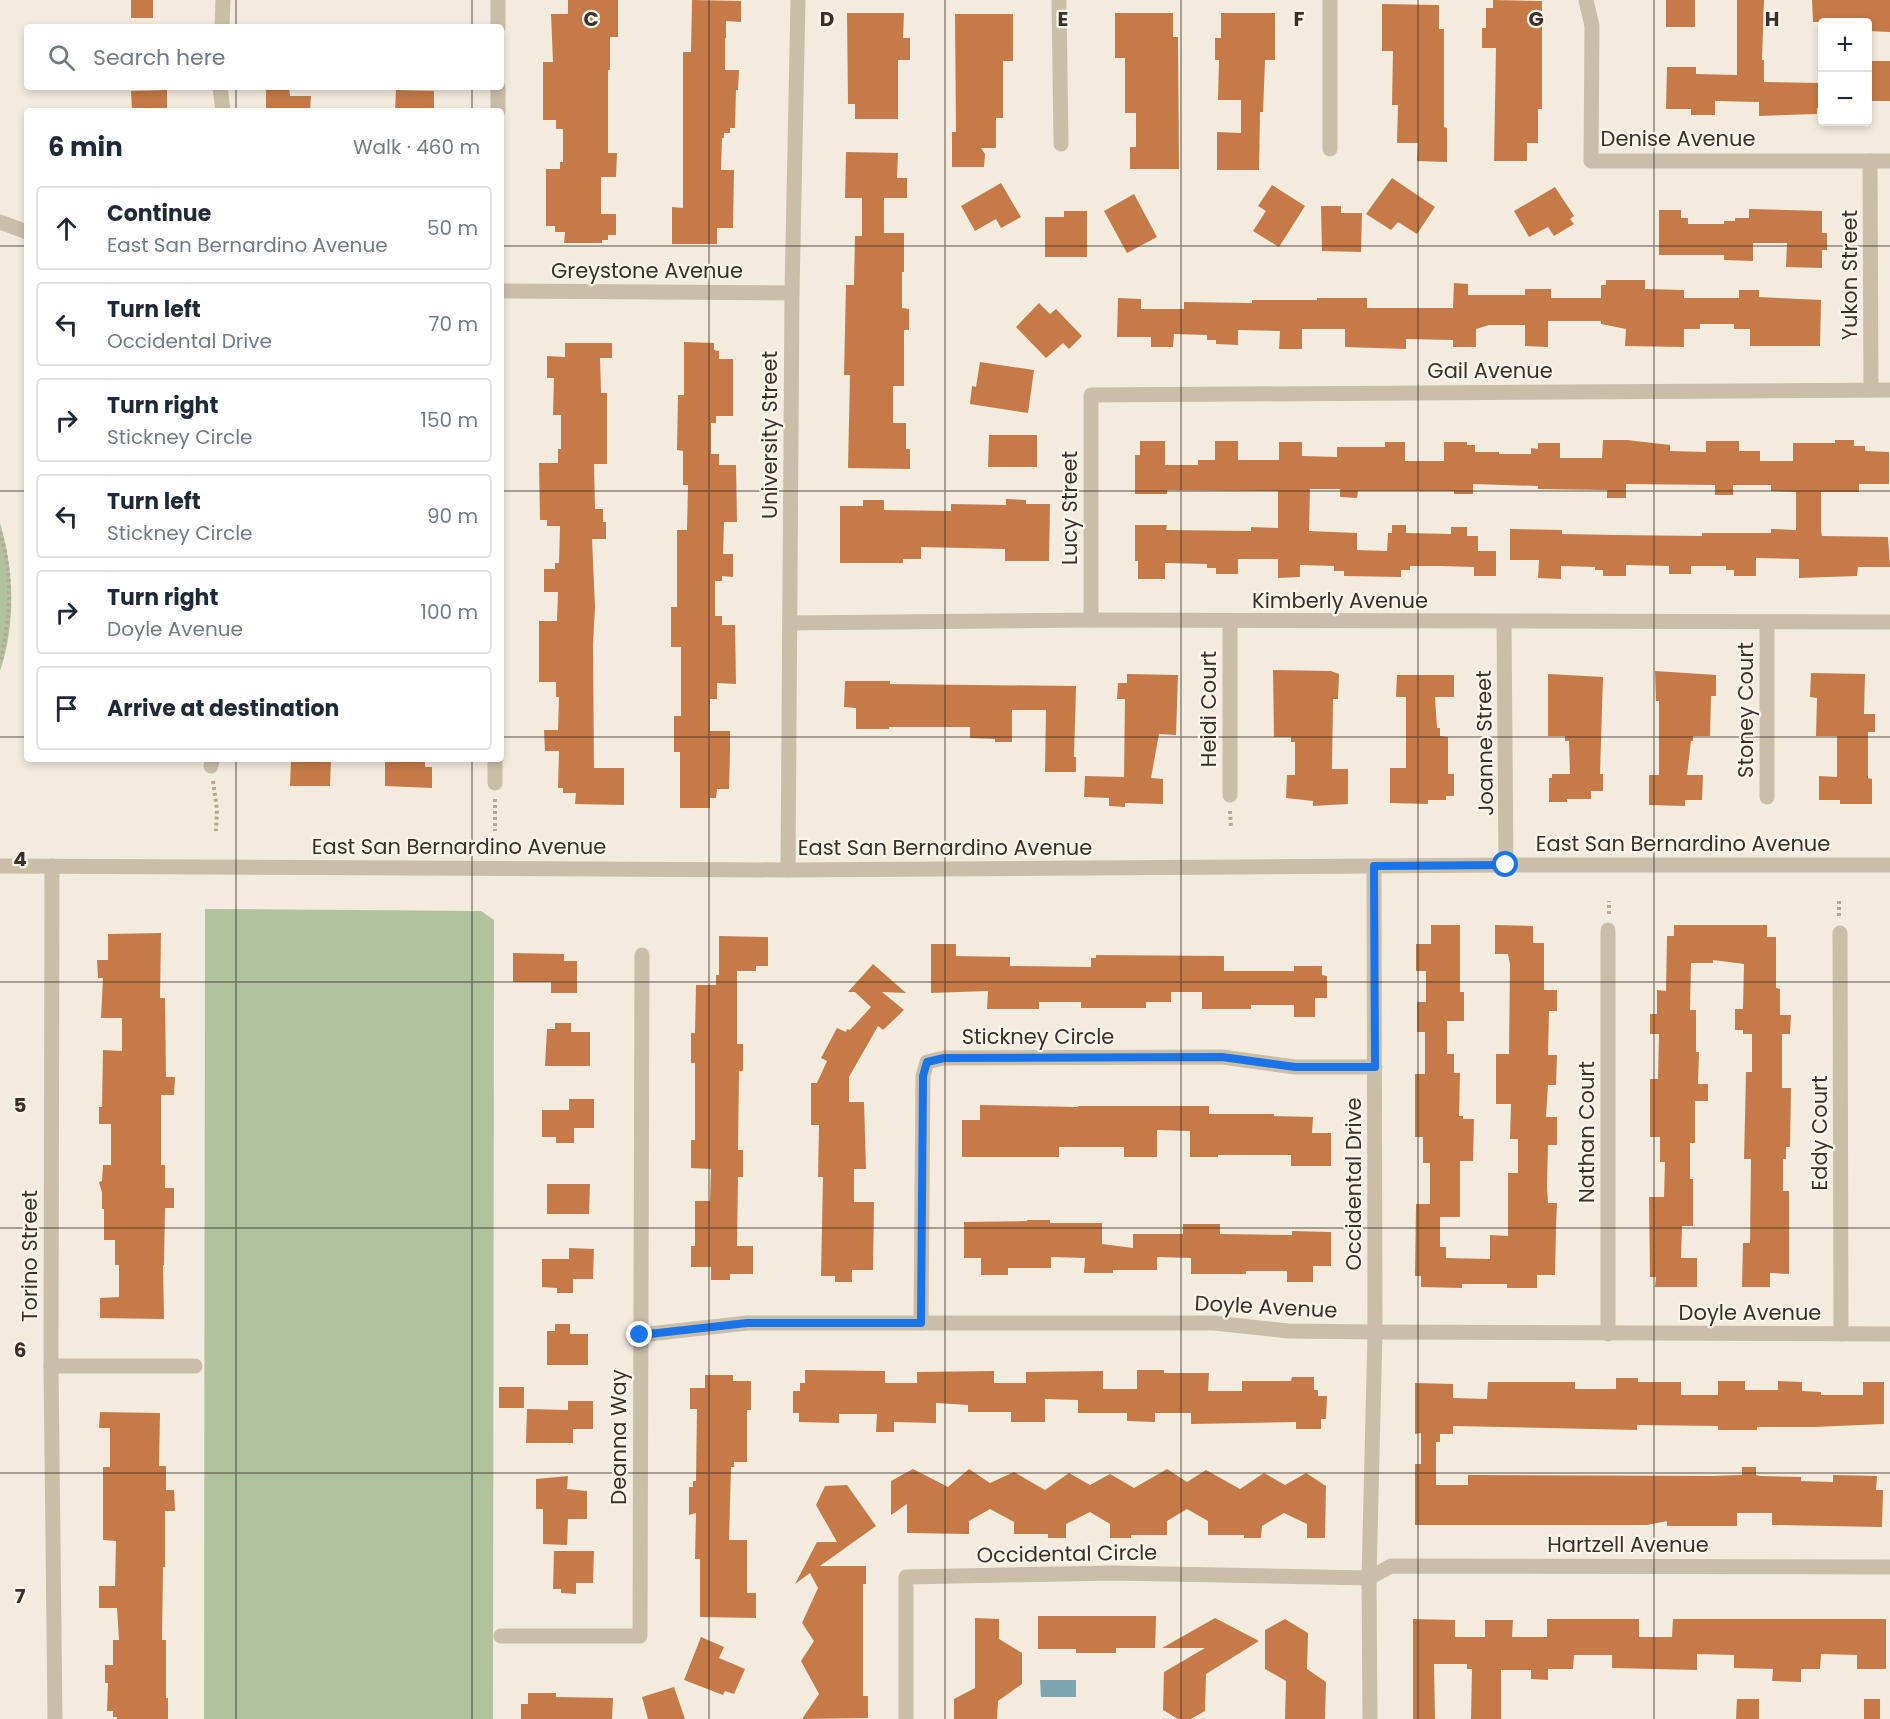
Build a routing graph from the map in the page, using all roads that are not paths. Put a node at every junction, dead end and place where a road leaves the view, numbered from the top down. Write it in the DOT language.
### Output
graph roads {
  1 [pos="223,0"];
  2 [pos="498,0"];
  3 [pos="798,0"];
  4 [pos="1059,0"];
  5 [pos="1330,0"];
  6 [pos="1586,0"];
  7 [pos="222,24"];
  8 [pos="498,24"];
  9 [pos="220,90"];
  10 [pos="498,90"];
  11 [pos="223,108"];
  12 [pos="498,108"];
  13 [pos="1060,144"];
  14 [pos="1330,149"];
  15 [pos="1870,161"];
  16 [pos="1890,161"];
  17 [pos="0,222"];
  18 [pos="24,231"];
  19 [pos="504,291"];
  20 [pos="792,292"];
  21 [pos="1871,390"];
  22 [pos="1890,390"];
  23 [pos="1091,395"];
  24 [pos="1091,620"];
  25 [pos="1230,622"];
  26 [pos="1504,622"];
  27 [pos="1767,622"];
  28 [pos="1890,622"];
  29 [pos="790,623"];
  30 [pos="495,762"];
  31 [pos="495,783"];
  32 [pos="1230,795"];
  33 [pos="1767,797"];
  34 [pos="1506,865"];
  35 [pos="1890,865"];
  36 [pos="0,866"];
  37 [pos="52,866"];
  38 [pos="1374,866"];
  39 [pos="788,870"];
  40 [pos="1608,930"];
  41 [pos="1840,933"];
  42 [pos="642,955"];
  43 [pos="1375,1067"];
  44 [pos="921,1323"];
  45 [pos="1375,1332"];
  46 [pos="1608,1334"];
  47 [pos="1841,1334"];
  48 [pos="1890,1334"];
  49 [pos="640,1335"];
  50 [pos="51,1366"];
  51 [pos="195,1366"];
  52 [pos="1890,1567"];
  53 [pos="1369,1578"];
  54 [pos="501,1636"];
  55 [pos="55,1719"];
  56 [pos="906,1719"];
  57 [pos="1370,1719"];
  1 -- 7 [label="street"];
  2 -- 8 [label="street"];
  3 -- 20 [label="street, University Street"];
  4 -- 13 [label="street"];
  5 -- 14 [label="street"];
  6 -- 15 [label="street, Denise Avenue"];
  9 -- 11 [label="street"];
  10 -- 12 [label="street"];
  15 -- 16 [label="street, Denise Avenue"];
  15 -- 21 [label="street, Yukon Street"];
  17 -- 18 [label="street"];
  19 -- 20 [label="street, Greystone Avenue"];
  20 -- 29 [label="street, University Street"];
  21 -- 22 [label="street, Gail Avenue"];
  21 -- 23 [label="street, Gail Avenue"];
  23 -- 24 [label="street, Lucy Street"];
  24 -- 25 [label="street, Kimberly Avenue"];
  24 -- 29 [label="street, Kimberly Avenue"];
  25 -- 26 [label="street, Kimberly Avenue"];
  25 -- 32 [label="street, Heidi Court"];
  26 -- 27 [label="street, Kimberly Avenue"];
  26 -- 34 [label="street, Joanne Street"];
  27 -- 28 [label="street, Kimberly Avenue"];
  27 -- 33 [label="street, Stoney Court"];
  29 -- 39 [label="street, University Street"];
  30 -- 31 [label="street"];
  34 -- 35 [label="street, East San Bernardino Avenue"];
  34 -- 38 [label="street, East San Bernardino Avenue"];
  36 -- 37 [label="street, East San Bernardino Avenue"];
  37 -- 39 [label="street, East San Bernardino Avenue"];
  37 -- 50 [label="street, Torino Street"];
  38 -- 39 [label="street, East San Bernardino Avenue"];
  38 -- 43 [label="street, Occidental Drive"];
  40 -- 46 [label="street, Nathan Court"];
  41 -- 47 [label="street, Eddy Court"];
  42 -- 49 [label="street, Deanna Way"];
  43 -- 44 [label="street, Stickney Circle"];
  43 -- 45 [label="street, Occidental Drive"];
  44 -- 45 [label="street, Doyle Avenue"];
  44 -- 49 [label="street, Doyle Avenue"];
  45 -- 46 [label="street, Doyle Avenue"];
  45 -- 53 [label="street, Occidental Drive"];
  46 -- 47 [label="street, Doyle Avenue"];
  47 -- 48 [label="street, Doyle Avenue"];
  49 -- 54 [label="street, Deanna Way"];
  50 -- 51 [label="street"];
  50 -- 55 [label="street, Torino Street"];
  52 -- 53 [label="street, Hartzell Avenue"];
  53 -- 56 [label="street, Occidental Circle"];
  53 -- 57 [label="street, Occidental Drive"];
}
